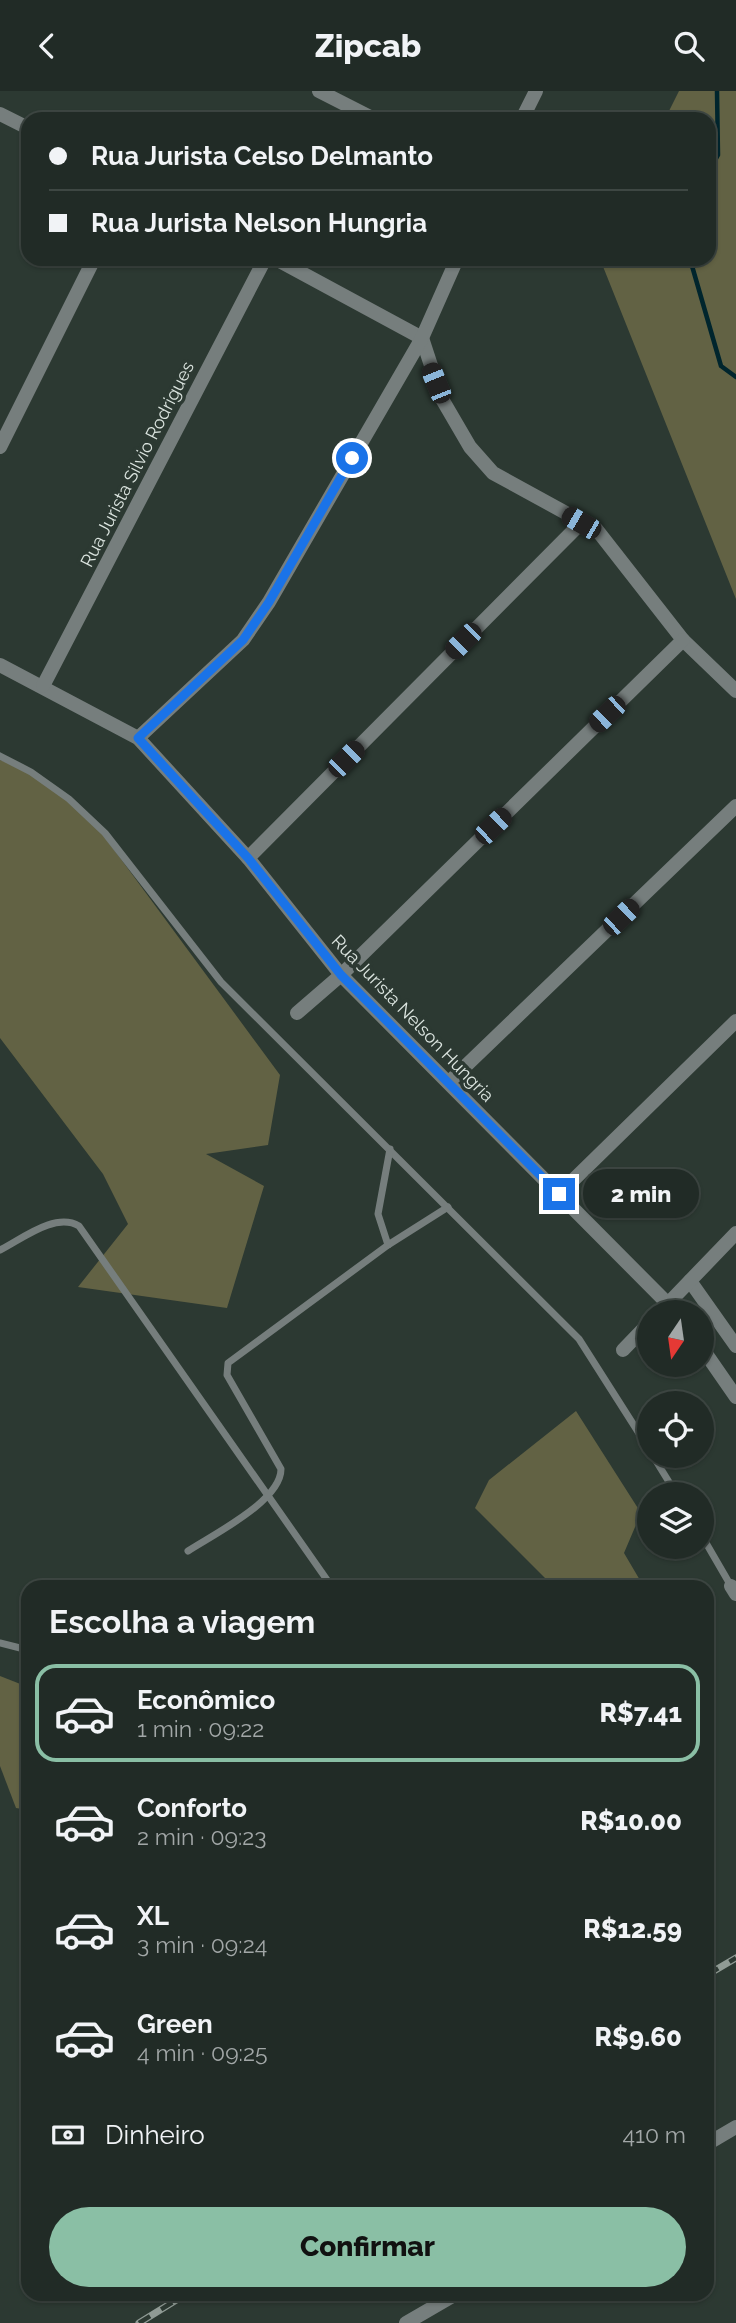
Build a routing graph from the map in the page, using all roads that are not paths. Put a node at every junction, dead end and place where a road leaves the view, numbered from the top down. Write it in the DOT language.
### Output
graph roads {
  1 [pos="319,91"];
  2 [pos="536,91"];
  3 [pos="360,112"];
  4 [pos="526,112"];
  5 [pos="0,114"];
  6 [pos="21,124"];
  7 [pos="90,266"];
  8 [pos="261,266"];
  9 [pos="289,266"];
  10 [pos="454,266"];
  11 [pos="422,338"];
  12 [pos="0,446"];
  13 [pos="581,523"];
  14 [pos="683,640"];
  15 [pos="0,665"];
  16 [pos="43,686"];
  17 [pos="736,691"];
  18 [pos="138,738"];
  19 [pos="0,756"];
  20 [pos="736,806"];
  21 [pos="248,858"];
  22 [pos="341,975"];
  23 [pos="297,1013"];
  24 [pos="736,1021"];
  25 [pos="449,1082"];
  26 [pos="390,1149"];
  27 [pos="559,1194"];
  28 [pos="448,1207"];
  29 [pos="736,1233"];
  30 [pos="388,1245"];
  31 [pos="0,1250"];
  32 [pos="690,1281"];
  33 [pos="659,1300"];
  34 [pos="675,1300"];
  35 [pos="637,1335"];
  36 [pos="736,1346"];
  37 [pos="623,1350"];
  38 [pos="714,1365"];
  39 [pos="736,1397"];
  40 [pos="637,1430"];
  41 [pos="268,1497"];
  42 [pos="188,1551"];
  43 [pos="714,1557"];
  44 [pos="327,1580"];
  45 [pos="734,1590"];
  46 [pos="0,1643"];
  47 [pos="21,1648"];
  48 [pos="736,2127"];
  49 [pos="714,2140"];
  50 [pos="444,2301"];
  51 [pos="406,2323"];
  1 -- 3 [label="street"];
  2 -- 4 [label="street"];
  5 -- 6 [label="street"];
  7 -- 12 [label="street"];
  8 -- 16 [label="street, Rua Jurista Silvio Rodrigues"];
  9 -- 11 [label="street"];
  10 -- 11 [label="street"];
  11 -- 13 [label="street"];
  11 -- 18 [label="street"];
  13 -- 14 [label="street"];
  13 -- 21 [label="street"];
  14 -- 17 [label="street"];
  14 -- 22 [label="street"];
  15 -- 16 [label="street, Rua Jurista Nelson Hungria"];
  16 -- 18 [label="street, Rua Jurista Nelson Hungria"];
  18 -- 21 [label="street, Rua Jurista Nelson Hungria"];
  19 -- 26 [label="lane"];
  20 -- 25 [label="street"];
  21 -- 22 [label="street, Rua Jurista Nelson Hungria"];
  22 -- 23 [label="street"];
  22 -- 25 [label="street, Rua Jurista Nelson Hungria"];
  24 -- 27 [label="street"];
  25 -- 27 [label="street, Rua Jurista Nelson Hungria"];
  26 -- 28 [label="lane"];
  26 -- 30 [label="lane"];
  27 -- 33 [label="street, Rua Jurista Nelson Hungria"];
  28 -- 30 [label="lane"];
  28 -- 40 [label="lane"];
  29 -- 32 [label="street"];
  30 -- 41 [label="lane"];
  31 -- 41 [label="lane"];
  32 -- 34 [label="street"];
  32 -- 36 [label="street"];
  35 -- 37 [label="street"];
  38 -- 39 [label="street"];
  41 -- 42 [label="lane"];
  41 -- 44 [label="lane"];
  43 -- 45 [label="lane"];
  46 -- 47 [label="lane"];
  48 -- 49 [label="street"];
  50 -- 51 [label="street"];
}
